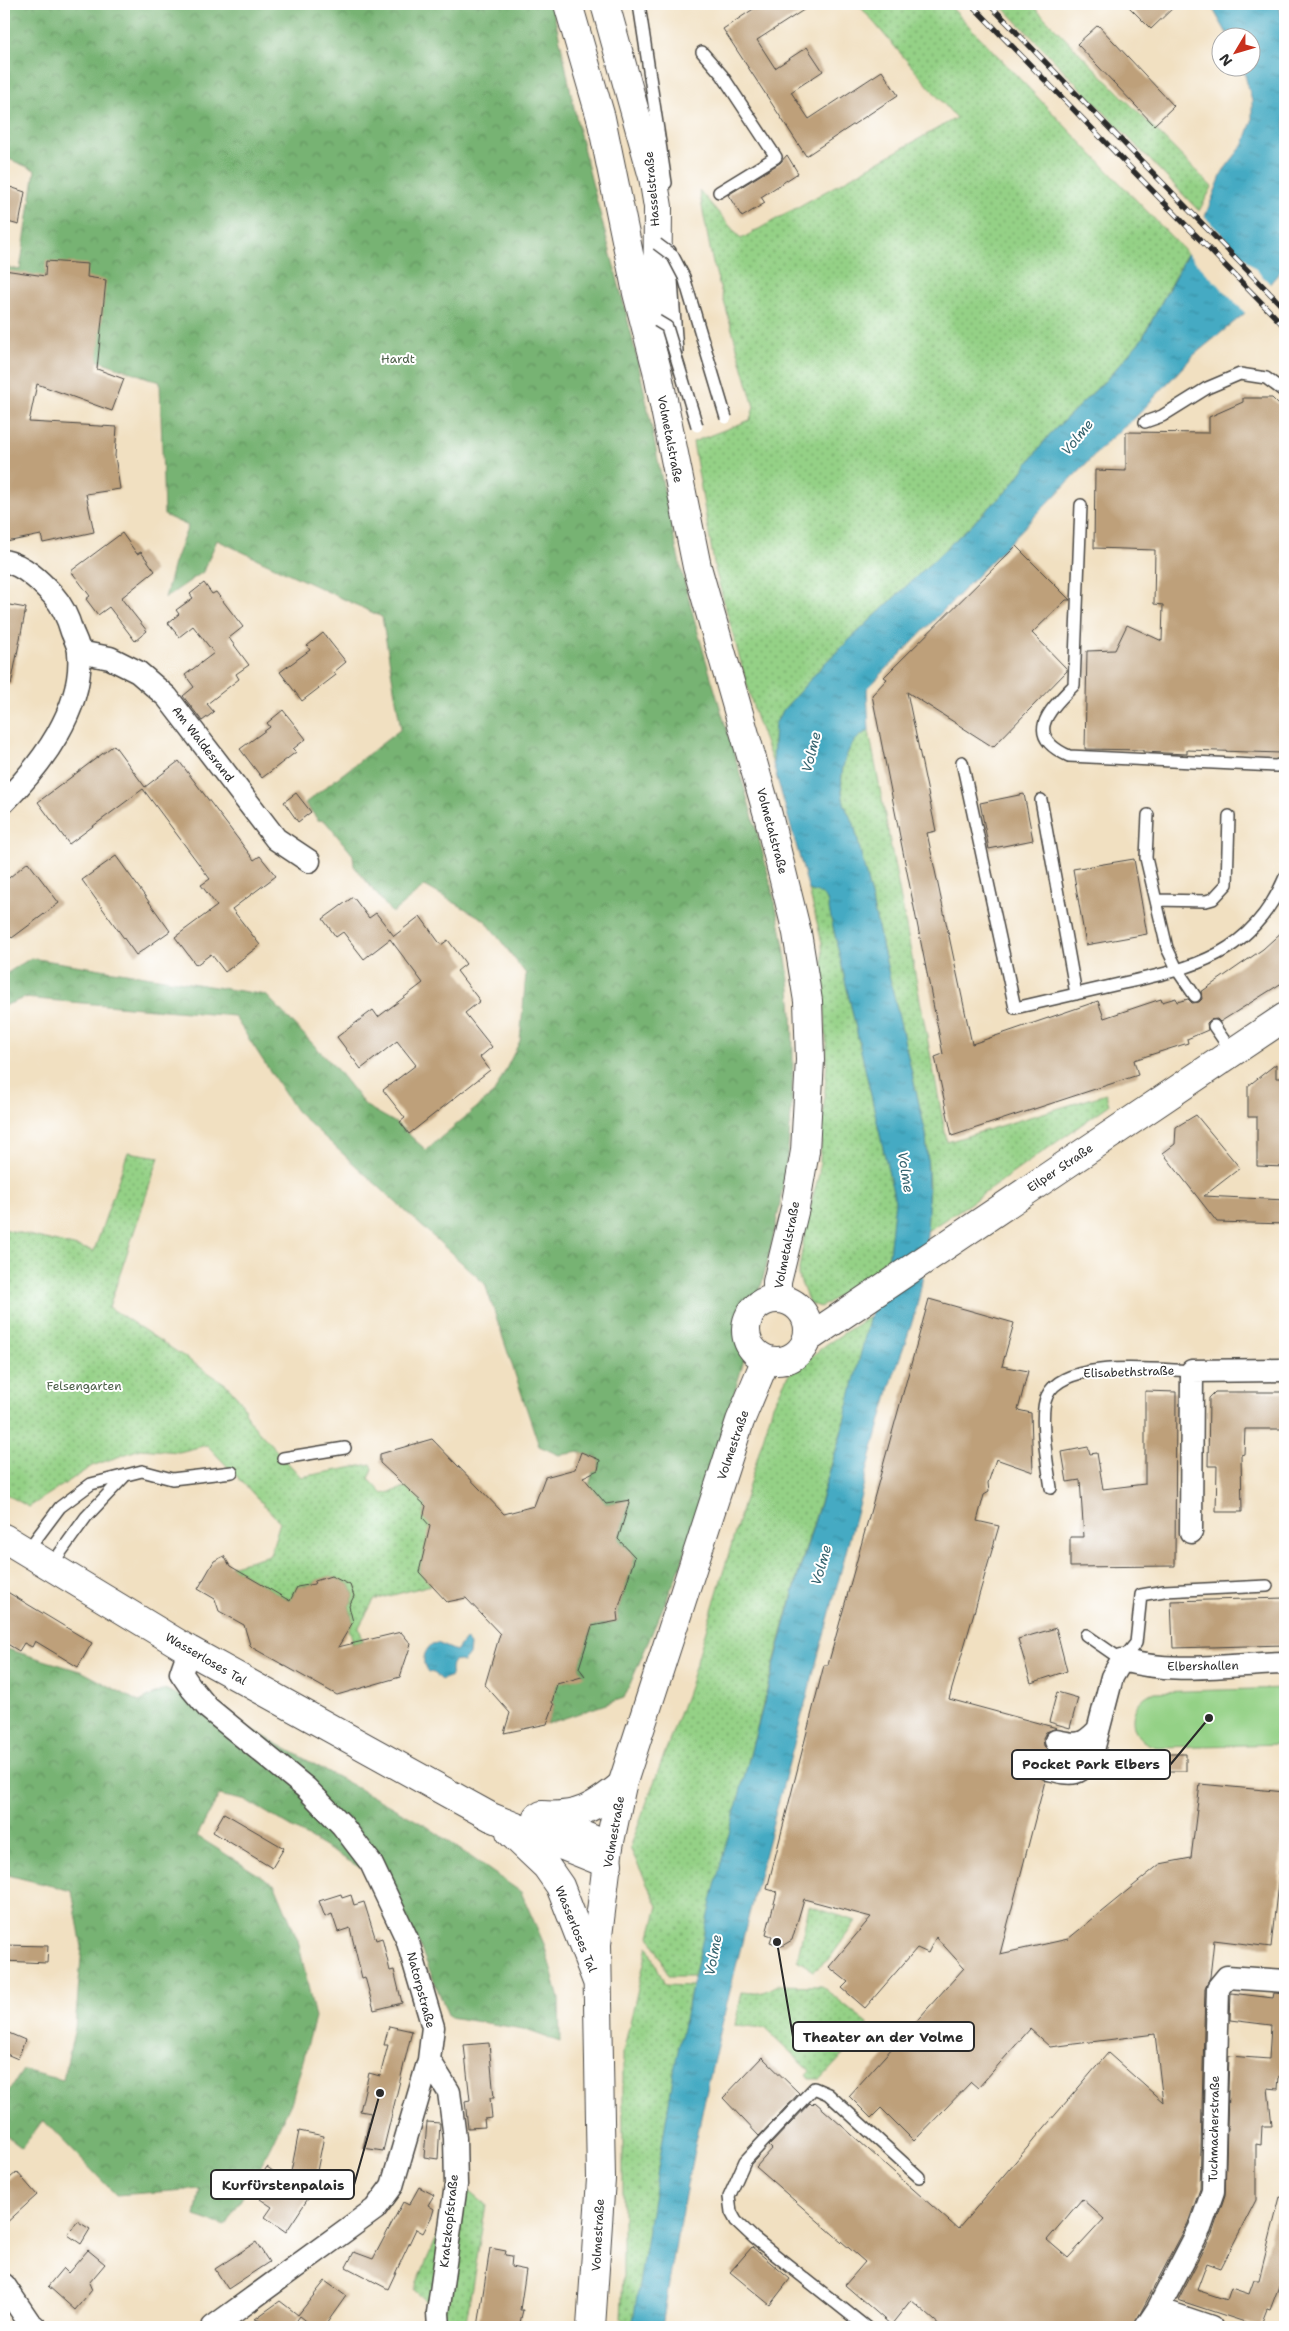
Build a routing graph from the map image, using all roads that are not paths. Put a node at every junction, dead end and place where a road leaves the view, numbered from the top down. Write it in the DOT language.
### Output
graph roads {
  1 [pos="568,4"];
  2 [pos="604,4"];
  3 [pos="639,4"];
  4 [pos="702,52"];
  5 [pos="719,192"];
  6 [pos="657,244"];
  7 [pos="656,321"];
  8 [pos="668,372"];
  9 [pos="1285,392"];
  10 [pos="726,418"];
  11 [pos="1145,422"];
  12 [pos="697,426"];
  13 [pos="1081,505"];
  14 [pos="4,561"];
  15 [pos="79,652"];
  16 [pos="962,762"];
  17 [pos="1285,762"];
  18 [pos="1041,800"];
  19 [pos="4,802"];
  20 [pos="1148,815"];
  21 [pos="1229,816"];
  22 [pos="309,862"];
  23 [pos="1285,877"];
  24 [pos="1156,900"];
  25 [pos="1178,971"];
  26 [pos="1076,994"];
  27 [pos="1195,996"];
  28 [pos="1285,1017"];
  29 [pos="1214,1026"];
  30 [pos="1232,1052"];
  31 [pos="777,1298"];
  32 [pos="807,1330"];
  33 [pos="766,1359"];
  34 [pos="1285,1370"];
  35 [pos="1192,1371"];
  36 [pos="345,1448"];
  37 [pos="283,1458"];
  38 [pos="232,1472"];
  39 [pos="124,1476"];
  40 [pos="1052,1488"];
  41 [pos="1191,1532"];
  42 [pos="15,1545"];
  43 [pos="50,1567"];
  44 [pos="1267,1586"];
  45 [pos="1086,1635"];
  46 [pos="189,1650"];
  47 [pos="1122,1660"];
  48 [pos="1285,1663"];
  49 [pos="1097,1731"];
  50 [pos="1056,1741"];
  51 [pos="1048,1769"];
  52 [pos="411,1773"];
  53 [pos="622,1786"];
  54 [pos="532,1815"];
  55 [pos="491,1817"];
  56 [pos="608,1855"];
  57 [pos="596,1979"];
  58 [pos="1285,1981"];
  59 [pos="429,2060"];
  60 [pos="918,2177"];
  61 [pos="4,2285"];
  62 [pos="1152,2318"];
  63 [pos="35,2327"];
  64 [pos="213,2327"];
  65 [pos="439,2327"];
  66 [pos="591,2327"];
  67 [pos="865,2327"];
  68 [pos="1211,2327"];
  1 -- 8 [label="main road, Volmetalstraße"];
  2 -- 6 [label="main road, Volmetalstraße"];
  3 -- 8 [label="lane, Hasselstraße"];
  4 -- 5 [label="lane"];
  6 -- 7 [label="main road, Volmetalstraße"];
  6 -- 10 [label="lane, bridge"];
  7 -- 8 [label="main road, Volmetalstraße"];
  7 -- 12 [label="lane, bridge"];
  8 -- 31 [label="main road, Volmetalstraße"];
  9 -- 11 [label="lane"];
  13 -- 17 [label="lane"];
  14 -- 15 [label="street"];
  15 -- 19 [label="street"];
  15 -- 22 [label="street, Am Waldesrand"];
  16 -- 26 [label="lane"];
  18 -- 26 [label="lane"];
  20 -- 24 [label="lane"];
  21 -- 24 [label="lane"];
  23 -- 25 [label="lane"];
  24 -- 25 [label="lane"];
  25 -- 26 [label="lane"];
  25 -- 27 [label="lane"];
  28 -- 30 [label="main road, Eilper Straße"];
  29 -- 30 [label="lane"];
  30 -- 32 [label="main road, Eilper Straße"];
  31 -- 32 [label="main road"];
  31 -- 33 [label="main road"];
  32 -- 33 [label="main road"];
  33 -- 53 [label="main road, Volmestraße"];
  34 -- 35 [label="street, Elisabethstraße"];
  35 -- 40 [label="lane, Elisabethstraße"];
  35 -- 41 [label="street, Elisabethstraße"];
  36 -- 37 [label="lane"];
  38 -- 39 [label="lane"];
  39 -- 42 [label="lane"];
  39 -- 43 [label="lane"];
  42 -- 43 [label="main road, Wasserloses Tal"];
  43 -- 46 [label="main road, Wasserloses Tal"];
  44 -- 47 [label="lane"];
  45 -- 47 [label="lane, Elbershallen"];
  46 -- 52 [label="main road, Wasserloses Tal"];
  46 -- 59 [label="street, Natorpstraße"];
  47 -- 48 [label="street, Elbershallen"];
  47 -- 49 [label="street"];
  49 -- 50 [label="street"];
  49 -- 51 [label="street"];
  52 -- 54 [label="main road, Wasserloses Tal"];
  52 -- 55 [label="main road, Wasserloses Tal"];
  53 -- 54 [label="main road, Wasserloses Tal"];
  53 -- 56 [label="main road, Volmestraße"];
  54 -- 56 [label="main road, Wasserloses Tal"];
  55 -- 56 [label="main road, Wasserloses Tal"];
  55 -- 57 [label="main road, Wasserloses Tal"];
  56 -- 57 [label="main road, Volmestraße"];
  57 -- 66 [label="main road, Volmestraße"];
  58 -- 62 [label="street, Tuchmacherstraße"];
  59 -- 64 [label="street, Natorpstraße"];
  59 -- 65 [label="street, Kratzkopfstraße"];
  60 -- 67 [label="lane"];
  61 -- 63 [label="street"];
  62 -- 68 [label="street"];
}
